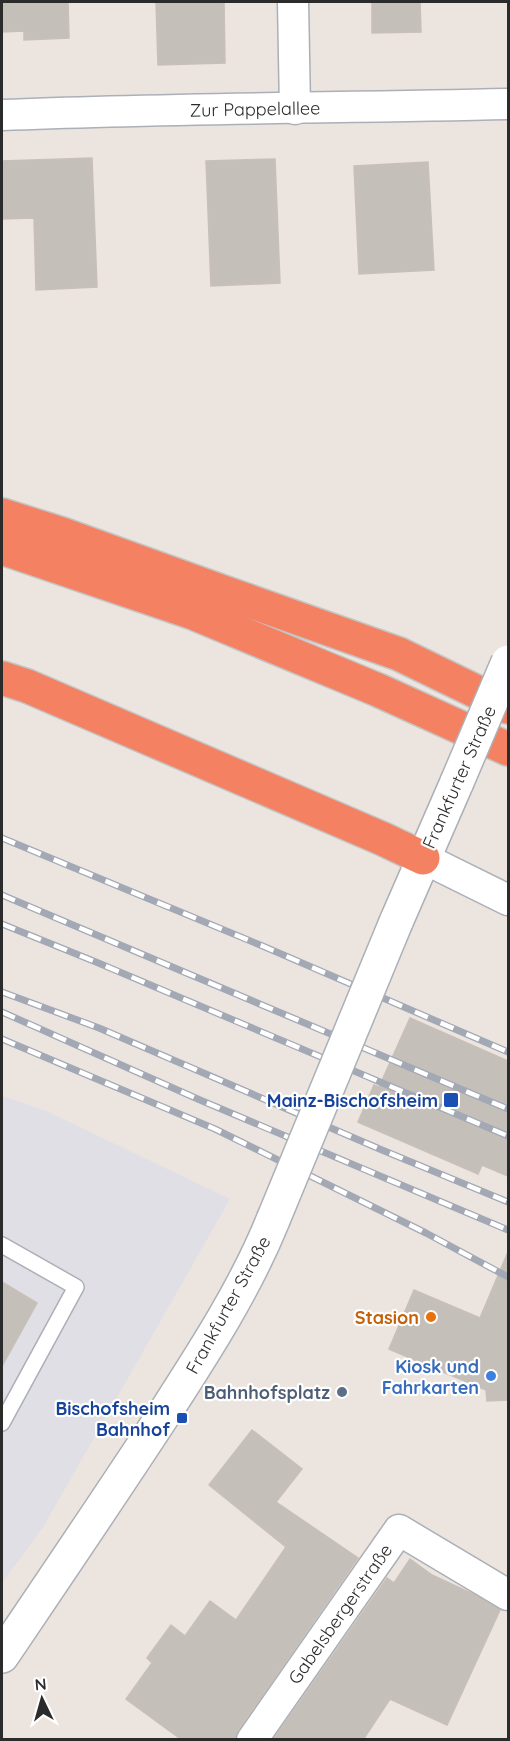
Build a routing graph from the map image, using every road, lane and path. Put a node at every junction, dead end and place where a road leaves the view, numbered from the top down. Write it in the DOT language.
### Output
graph roads {
  1 [pos="293,2"];
  2 [pos="508,104"];
  3 [pos="295,109"];
  4 [pos="2,115"];
  5 [pos="2,515"];
  6 [pos="2,548"];
  7 [pos="508,662"];
  8 [pos="2,678"];
  9 [pos="508,706"];
  10 [pos="508,749"];
  11 [pos="423,858"];
  12 [pos="508,900"];
  13 [pos="2,1245"];
  14 [pos="2,1423"];
  15 [pos="506,1593"];
  16 [pos="2,1656"];
  17 [pos="252,1740"];
  1 -- 3 [label="street"];
  2 -- 3 [label="street, Zur Pappelallee"];
  3 -- 4 [label="street, Zur Pappelallee"];
  5 -- 9 [label="highway"];
  6 -- 10 [label="highway"];
  7 -- 11 [label="street, Frankfurter Straße, bridge"];
  8 -- 11 [label="highway"];
  11 -- 12 [label="street"];
  11 -- 16 [label="street, Frankfurter Straße, bridge"];
  13 -- 14 [label="lane"];
  15 -- 17 [label="street, Gabelsbergerstraße"];
}
